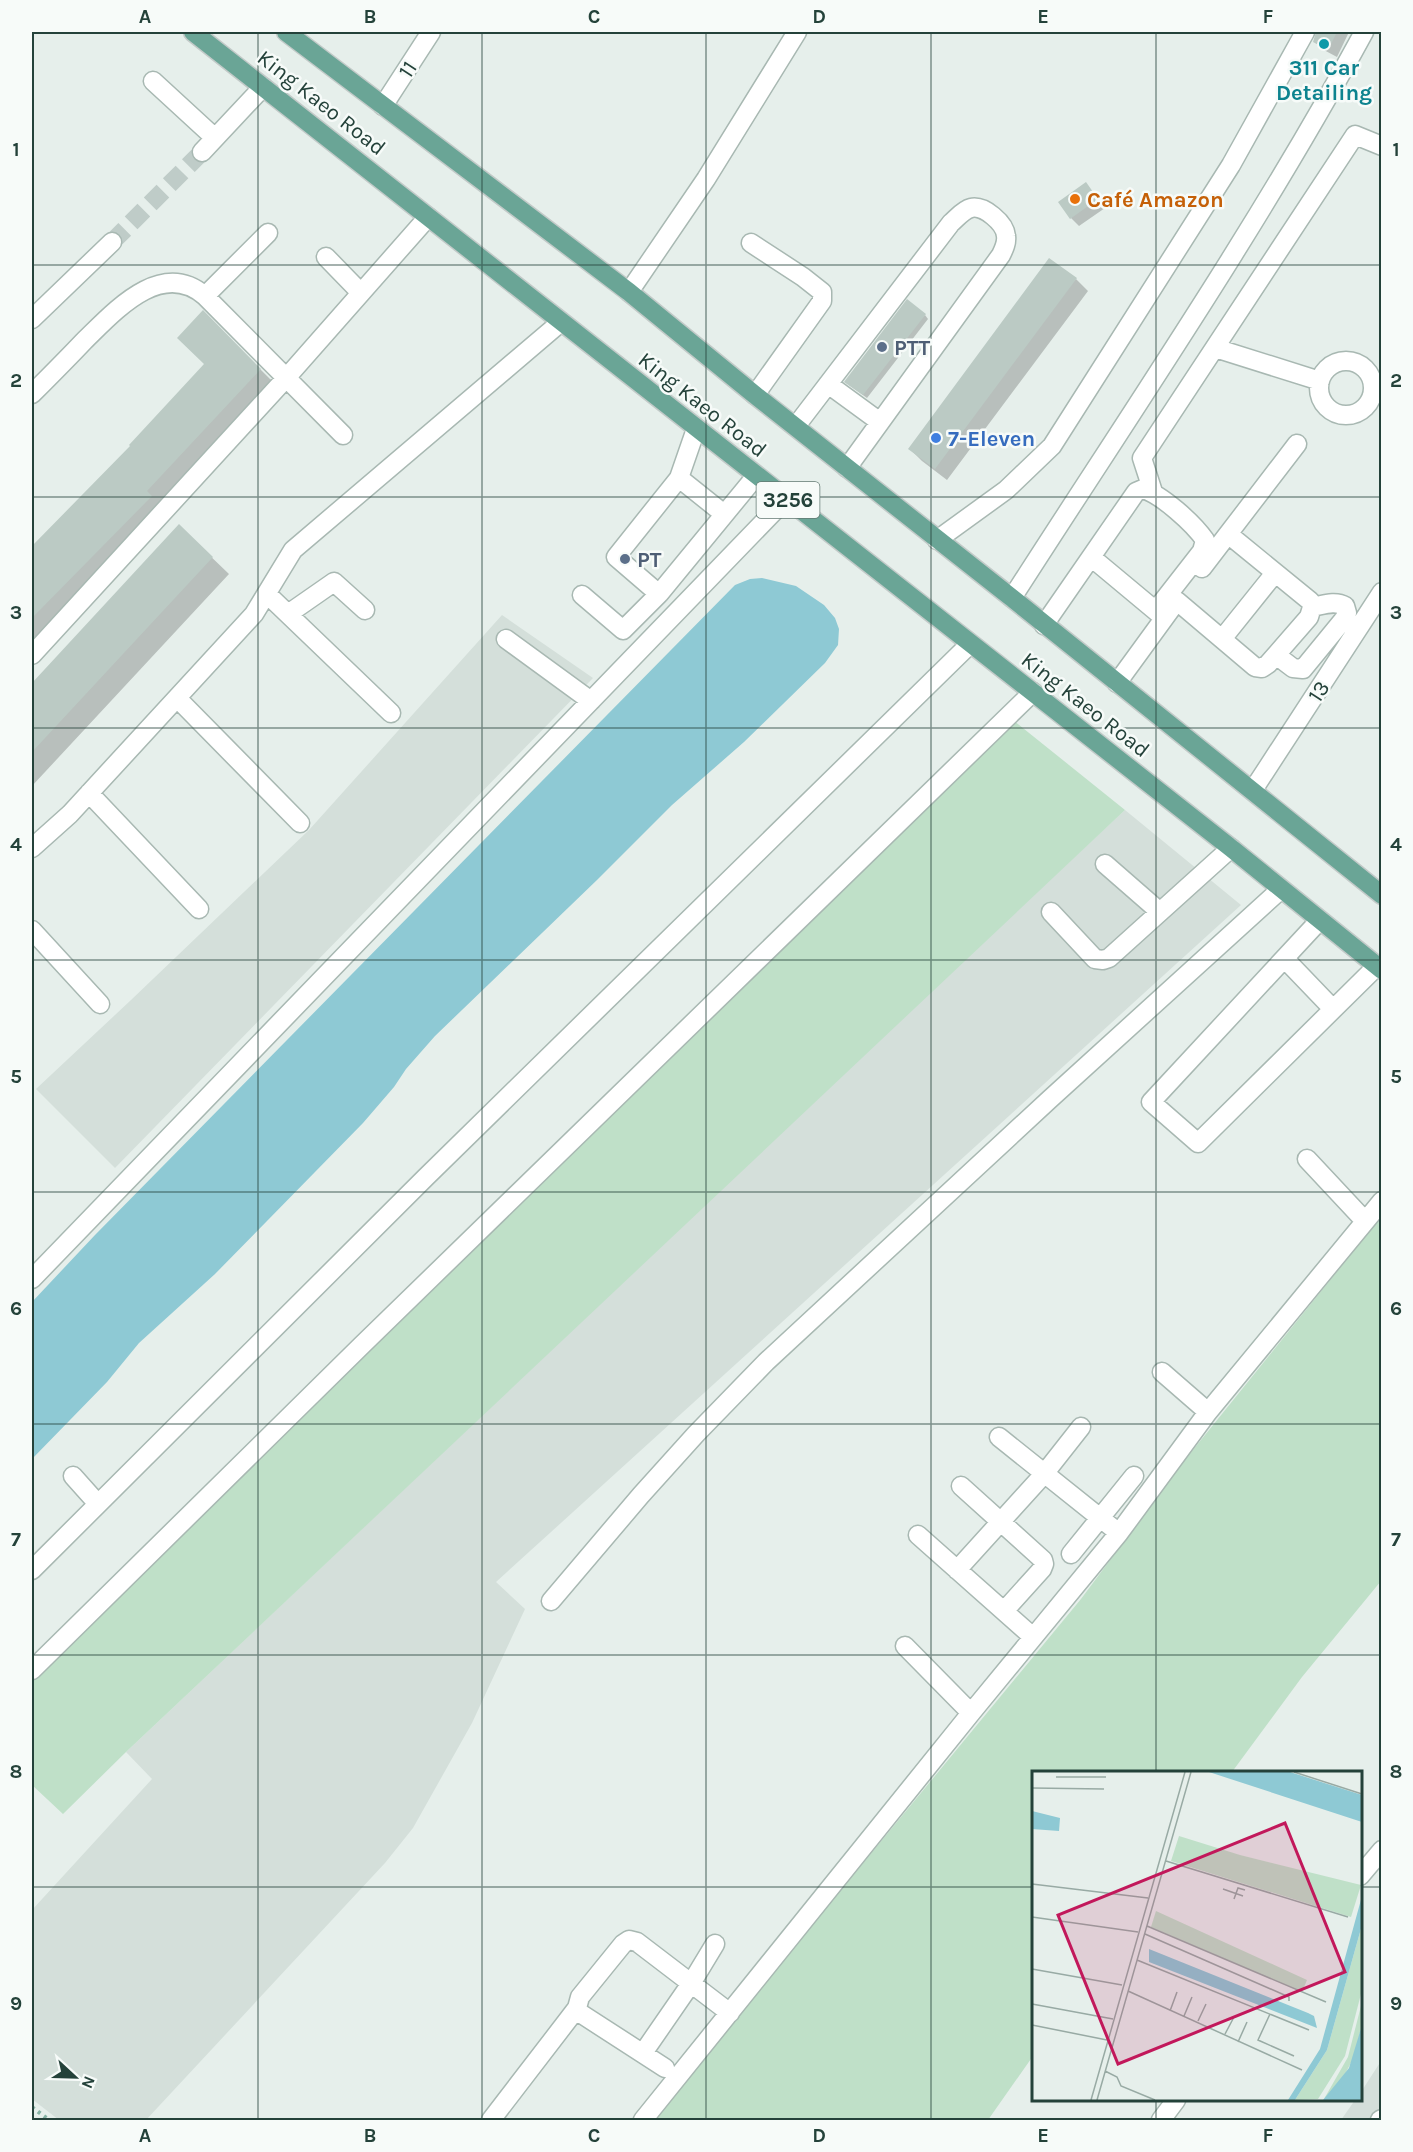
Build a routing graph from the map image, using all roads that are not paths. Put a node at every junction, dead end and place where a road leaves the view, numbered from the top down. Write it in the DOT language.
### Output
graph roads {
  1 [pos="193,32"];
  2 [pos="286,32"];
  3 [pos="431,32"];
  4 [pos="797,32"];
  5 [pos="1305,32"];
  6 [pos="1364,32"];
  7 [pos="153,81"];
  8 [pos="263,87"];
  9 [pos="383,106"];
  10 [pos="215,138"];
  11 [pos="1382,146"];
  12 [pos="202,152"];
  13 [pos="428,216"];
  14 [pos="268,233"];
  15 [pos="112,242"];
  16 [pos="751,243"];
  17 [pos="326,257"];
  18 [pos="629,292"];
  19 [pos="361,293"];
  20 [pos="205,296"];
  21 [pos="32,319"];
  22 [pos="561,322"];
  23 [pos="1215,348"];
  24 [pos="287,377"];
  25 [pos="1320,381"];
  26 [pos="828,384"];
  27 [pos="32,394"];
  28 [pos="755,395"];
  29 [pos="1376,403"];
  30 [pos="880,422"];
  31 [pos="796,426"];
  32 [pos="696,429"];
  33 [pos="343,435"];
  34 [pos="1297,444"];
  35 [pos="847,468"];
  36 [pos="756,476"];
  37 [pos="679,478"];
  38 [pos="1153,492"];
  39 [pos="786,499"];
  40 [pos="724,514"];
  41 [pos="1228,534"];
  42 [pos="937,540"];
  43 [pos="1091,557"];
  44 [pos="1275,573"];
  45 [pos="1382,592"];
  46 [pos="267,594"];
  47 [pos="659,594"];
  48 [pos="582,595"];
  49 [pos="1012,598"];
  50 [pos="1177,601"];
  51 [pos="1312,607"];
  52 [pos="365,610"];
  53 [pos="288,614"];
  54 [pos="1160,614"];
  55 [pos="1376,615"];
  56 [pos="1044,625"];
  57 [pos="506,639"];
  58 [pos="1222,639"];
  59 [pos="970,644"];
  60 [pos="32,655"];
  61 [pos="1276,655"];
  62 [pos="1117,683"];
  63 [pos="1033,692"];
  64 [pos="177,698"];
  65 [pos="591,701"];
  66 [pos="391,713"];
  67 [pos="1253,790"];
  68 [pos="89,793"];
  69 [pos="300,824"];
  70 [pos="32,848"];
  71 [pos="1231,848"];
  72 [pos="1105,864"];
  73 [pos="1281,890"];
  74 [pos="1382,895"];
  75 [pos="200,909"];
  76 [pos="1052,912"];
  77 [pos="1160,912"];
  78 [pos="1319,921"];
  79 [pos="32,930"];
  80 [pos="1285,959"];
  81 [pos="1379,968"];
  82 [pos="100,1004"];
  83 [pos="1333,1009"];
  84 [pos="1306,1159"];
  85 [pos="1382,1201"];
  86 [pos="1365,1221"];
  87 [pos="32,1279"];
  88 [pos="1162,1372"];
  89 [pos="1208,1412"];
  90 [pos="1081,1427"];
  91 [pos="999,1437"];
  92 [pos="1044,1474"];
  93 [pos="73,1476"];
  94 [pos="1134,1476"];
  95 [pos="961,1486"];
  96 [pos="98,1504"];
  97 [pos="1100,1518"];
  98 [pos="1002,1522"];
  99 [pos="1119,1533"];
  100 [pos="918,1535"];
  101 [pos="1071,1554"];
  102 [pos="32,1570"];
  103 [pos="957,1570"];
  104 [pos="551,1601"];
  105 [pos="1004,1611"];
  106 [pos="1033,1637"];
  107 [pos="905,1646"];
  108 [pos="32,1670"];
  109 [pos="971,1713"];
  110 [pos="1382,1850"];
  111 [pos="1362,1874"];
  112 [pos="715,1944"];
  113 [pos="692,1982"];
  114 [pos="578,2008"];
  115 [pos="730,2013"];
  116 [pos="643,2053"];
  117 [pos="665,2068"];
  118 [pos="1175,2101"];
  119 [pos="491,2121"];
  120 [pos="643,2121"];
  121 [pos="1161,2121"];
  1 -- 8 [label="main road, King Kaeo Road / 3256"];
  2 -- 9 [label="main road, King Kaeo Road / 3256"];
  3 -- 9 [label="street, 11"];
  4 -- 18 [label="street"];
  5 -- 42 [label="street"];
  6 -- 49 [label="street"];
  7 -- 10 [label="street"];
  8 -- 10 [label="street"];
  8 -- 13 [label="main road, King Kaeo Road / 3256"];
  9 -- 18 [label="main road, King Kaeo Road / 3256"];
  10 -- 12 [label="street"];
  11 -- 23 [label="street"];
  13 -- 19 [label="street"];
  13 -- 22 [label="main road, King Kaeo Road / 3256"];
  14 -- 20 [label="street"];
  15 -- 21 [label="street"];
  16 -- 28 [label="street"];
  17 -- 19 [label="street"];
  18 -- 28 [label="main road, King Kaeo Road / 3256"];
  19 -- 24 [label="street"];
  20 -- 24 [label="street"];
  20 -- 27 [label="street"];
  22 -- 32 [label="main road, King Kaeo Road / 3256"];
  22 -- 46 [label="street"];
  23 -- 25 [label="street"];
  23 -- 38 [label="street"];
  24 -- 33 [label="street"];
  24 -- 60 [label="street"];
  25 -- 29 [label="street"];
  25 -- 29 [label="street"];
  26 -- 30 [label="street"];
  26 -- 30 [label="street"];
  26 -- 31 [label="street"];
  28 -- 31 [label="main road, King Kaeo Road / 3256"];
  30 -- 35 [label="street"];
  31 -- 35 [label="main road, King Kaeo Road / 3256"];
  32 -- 36 [label="main road, King Kaeo Road / 3256"];
  32 -- 37 [label="street"];
  34 -- 41 [label="street"];
  35 -- 42 [label="main road, King Kaeo Road / 3256"];
  36 -- 39 [label="main road, King Kaeo Road / 3256"];
  36 -- 40 [label="street"];
  37 -- 40 [label="street"];
  37 -- 47 [label="street"];
  38 -- 43 [label="street"];
  38 -- 54 [label="street"];
  39 -- 59 [label="main road, King Kaeo Road / 3256"];
  39 -- 65 [label="street"];
  40 -- 47 [label="street"];
  41 -- 44 [label="street"];
  41 -- 50 [label="street"];
  42 -- 49 [label="main road, King Kaeo Road / 3256"];
  43 -- 54 [label="street"];
  43 -- 56 [label="street"];
  44 -- 51 [label="street"];
  44 -- 58 [label="street"];
  45 -- 55 [label="street, 13"];
  46 -- 53 [label="street"];
  46 -- 64 [label="street"];
  47 -- 48 [label="street"];
  49 -- 56 [label="main road, King Kaeo Road / 3256"];
  50 -- 54 [label="street"];
  50 -- 58 [label="street"];
  51 -- 61 [label="street"];
  51 -- 61 [label="street"];
  52 -- 53 [label="street"];
  53 -- 66 [label="street"];
  54 -- 62 [label="street"];
  55 -- 67 [label="street, 13"];
  56 -- 62 [label="main road, King Kaeo Road / 3256"];
  57 -- 65 [label="street"];
  58 -- 61 [label="street"];
  59 -- 63 [label="main road, King Kaeo Road / 3256"];
  59 -- 96 [label="street"];
  62 -- 67 [label="main road, King Kaeo Road / 3256"];
  63 -- 71 [label="main road, King Kaeo Road / 3256"];
  63 -- 108 [label="street"];
  64 -- 68 [label="street"];
  64 -- 69 [label="street"];
  65 -- 87 [label="street"];
  67 -- 74 [label="main road, King Kaeo Road / 3256"];
  68 -- 70 [label="street"];
  68 -- 75 [label="street"];
  71 -- 73 [label="main road, King Kaeo Road / 3256"];
  71 -- 77 [label="street"];
  72 -- 77 [label="street"];
  73 -- 78 [label="main road, King Kaeo Road / 3256"];
  73 -- 104 [label="street"];
  76 -- 77 [label="street"];
  78 -- 80 [label="street"];
  78 -- 81 [label="main road, King Kaeo Road / 3256"];
  79 -- 82 [label="street"];
  80 -- 83 [label="street"];
  80 -- 83 [label="street"];
  81 -- 83 [label="street"];
  84 -- 86 [label="street"];
  85 -- 86 [label="street"];
  86 -- 89 [label="street"];
  88 -- 89 [label="street"];
  89 -- 99 [label="street"];
  90 -- 92 [label="street"];
  91 -- 92 [label="street"];
  92 -- 97 [label="street"];
  92 -- 98 [label="street"];
  93 -- 96 [label="street"];
  94 -- 97 [label="street"];
  95 -- 98 [label="street"];
  96 -- 102 [label="street"];
  97 -- 99 [label="street"];
  97 -- 101 [label="street"];
  98 -- 103 [label="street"];
  98 -- 105 [label="street"];
  99 -- 106 [label="street"];
  100 -- 103 [label="street"];
  103 -- 105 [label="street"];
  105 -- 106 [label="street"];
  106 -- 109 [label="street"];
  107 -- 109 [label="street"];
  109 -- 115 [label="street"];
  110 -- 111 [label="street"];
  112 -- 113 [label="street"];
  113 -- 114 [label="street"];
  113 -- 115 [label="street"];
  113 -- 116 [label="street"];
  114 -- 116 [label="street"];
  114 -- 119 [label="street"];
  115 -- 120 [label="street"];
  116 -- 117 [label="street"];
  118 -- 121 [label="street"];
}
